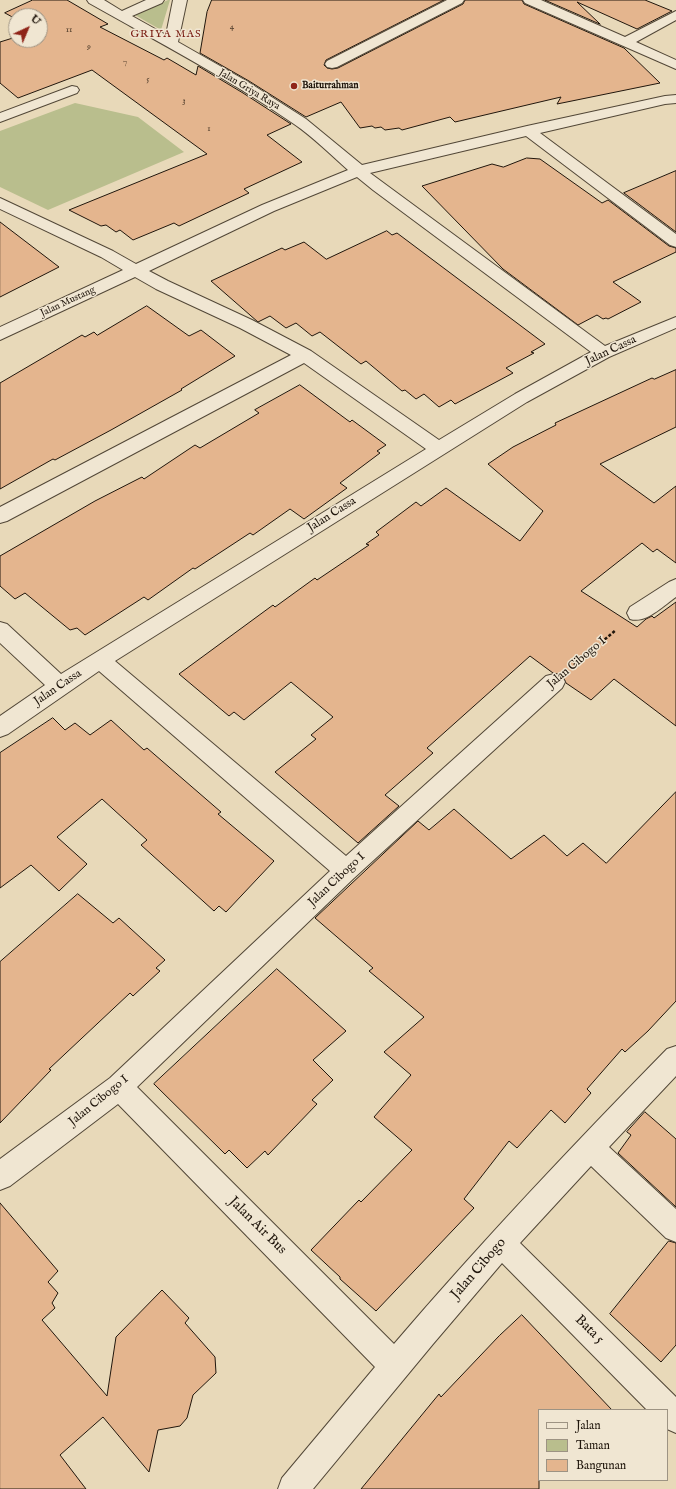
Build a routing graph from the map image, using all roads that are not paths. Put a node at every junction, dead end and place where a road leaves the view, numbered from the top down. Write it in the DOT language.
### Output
graph roads {
  1 [pos="94,0"];
  2 [pos="157,0"];
  3 [pos="180,0"];
  4 [pos="457,0"];
  5 [pos="530,0"];
  6 [pos="676,15"];
  7 [pos="121,16"];
  8 [pos="626,42"];
  9 [pos="171,44"];
  10 [pos="332,64"];
  11 [pos="676,65"];
  12 [pos="72,90"];
  13 [pos="672,102"];
  14 [pos="0,118"];
  15 [pos="527,130"];
  16 [pos="358,171"];
  17 [pos="0,203"];
  18 [pos="676,242"];
  19 [pos="136,271"];
  20 [pos="676,322"];
  21 [pos="0,334"];
  22 [pos="603,353"];
  23 [pos="305,355"];
  24 [pos="439,448"];
  25 [pos="0,516"];
  26 [pos="676,588"];
  27 [pos="637,613"];
  28 [pos="0,630"];
  29 [pos="100,660"];
  30 [pos="554,682"];
  31 [pos="60,686"];
  32 [pos="0,728"];
  33 [pos="346,871"];
  34 [pos="676,1058"];
  35 [pos="119,1087"];
  36 [pos="590,1147"];
  37 [pos="0,1176"];
  38 [pos="676,1228"];
  39 [pos="502,1243"];
  40 [pos="395,1366"];
  41 [pos="667,1409"];
  42 [pos="668,1410"];
  43 [pos="676,1418"];
  44 [pos="294,1489"];
  1 -- 7 [label="street, Jalan Griya Raya"];
  2 -- 7 [label="street"];
  3 -- 9 [label="street"];
  4 -- 10 [label="street"];
  5 -- 8 [label="street"];
  6 -- 8 [label="street"];
  7 -- 9 [label="street, Jalan Griya Raya"];
  8 -- 11 [label="street"];
  9 -- 16 [label="street, Jalan Griya Raya"];
  12 -- 14 [label="street"];
  13 -- 15 [label="street, Jalan Mustang"];
  15 -- 16 [label="street, Jalan Mustang"];
  15 -- 18 [label="street"];
  16 -- 19 [label="street, Jalan Mustang"];
  16 -- 22 [label="street, Jalan Griya Raya"];
  17 -- 19 [label="street"];
  19 -- 21 [label="street, Jalan Mustang"];
  19 -- 23 [label="street"];
  20 -- 22 [label="street, Jalan Cassa"];
  22 -- 24 [label="street, Jalan Cassa"];
  23 -- 24 [label="street"];
  23 -- 25 [label="street"];
  24 -- 29 [label="street, Jalan Cassa"];
  26 -- 27 [label="street"];
  28 -- 31 [label="street"];
  29 -- 31 [label="street, Jalan Cassa"];
  29 -- 33 [label="street"];
  30 -- 33 [label="street, Jalan Cibogo I"];
  31 -- 32 [label="street, Jalan Cassa"];
  33 -- 35 [label="street, Jalan Cibogo I"];
  34 -- 36 [label="street, Jalan Cibogo"];
  35 -- 37 [label="street, Jalan Cibogo I"];
  35 -- 40 [label="street, Jalan Air Bus"];
  36 -- 38 [label="street"];
  36 -- 39 [label="street, Jalan Cibogo"];
  39 -- 40 [label="street, Jalan Cibogo"];
  39 -- 41 [label="street, Bata 5"];
  40 -- 44 [label="street, Jalan Cibogo"];
  42 -- 43 [label="street, Bata 5"];
}
